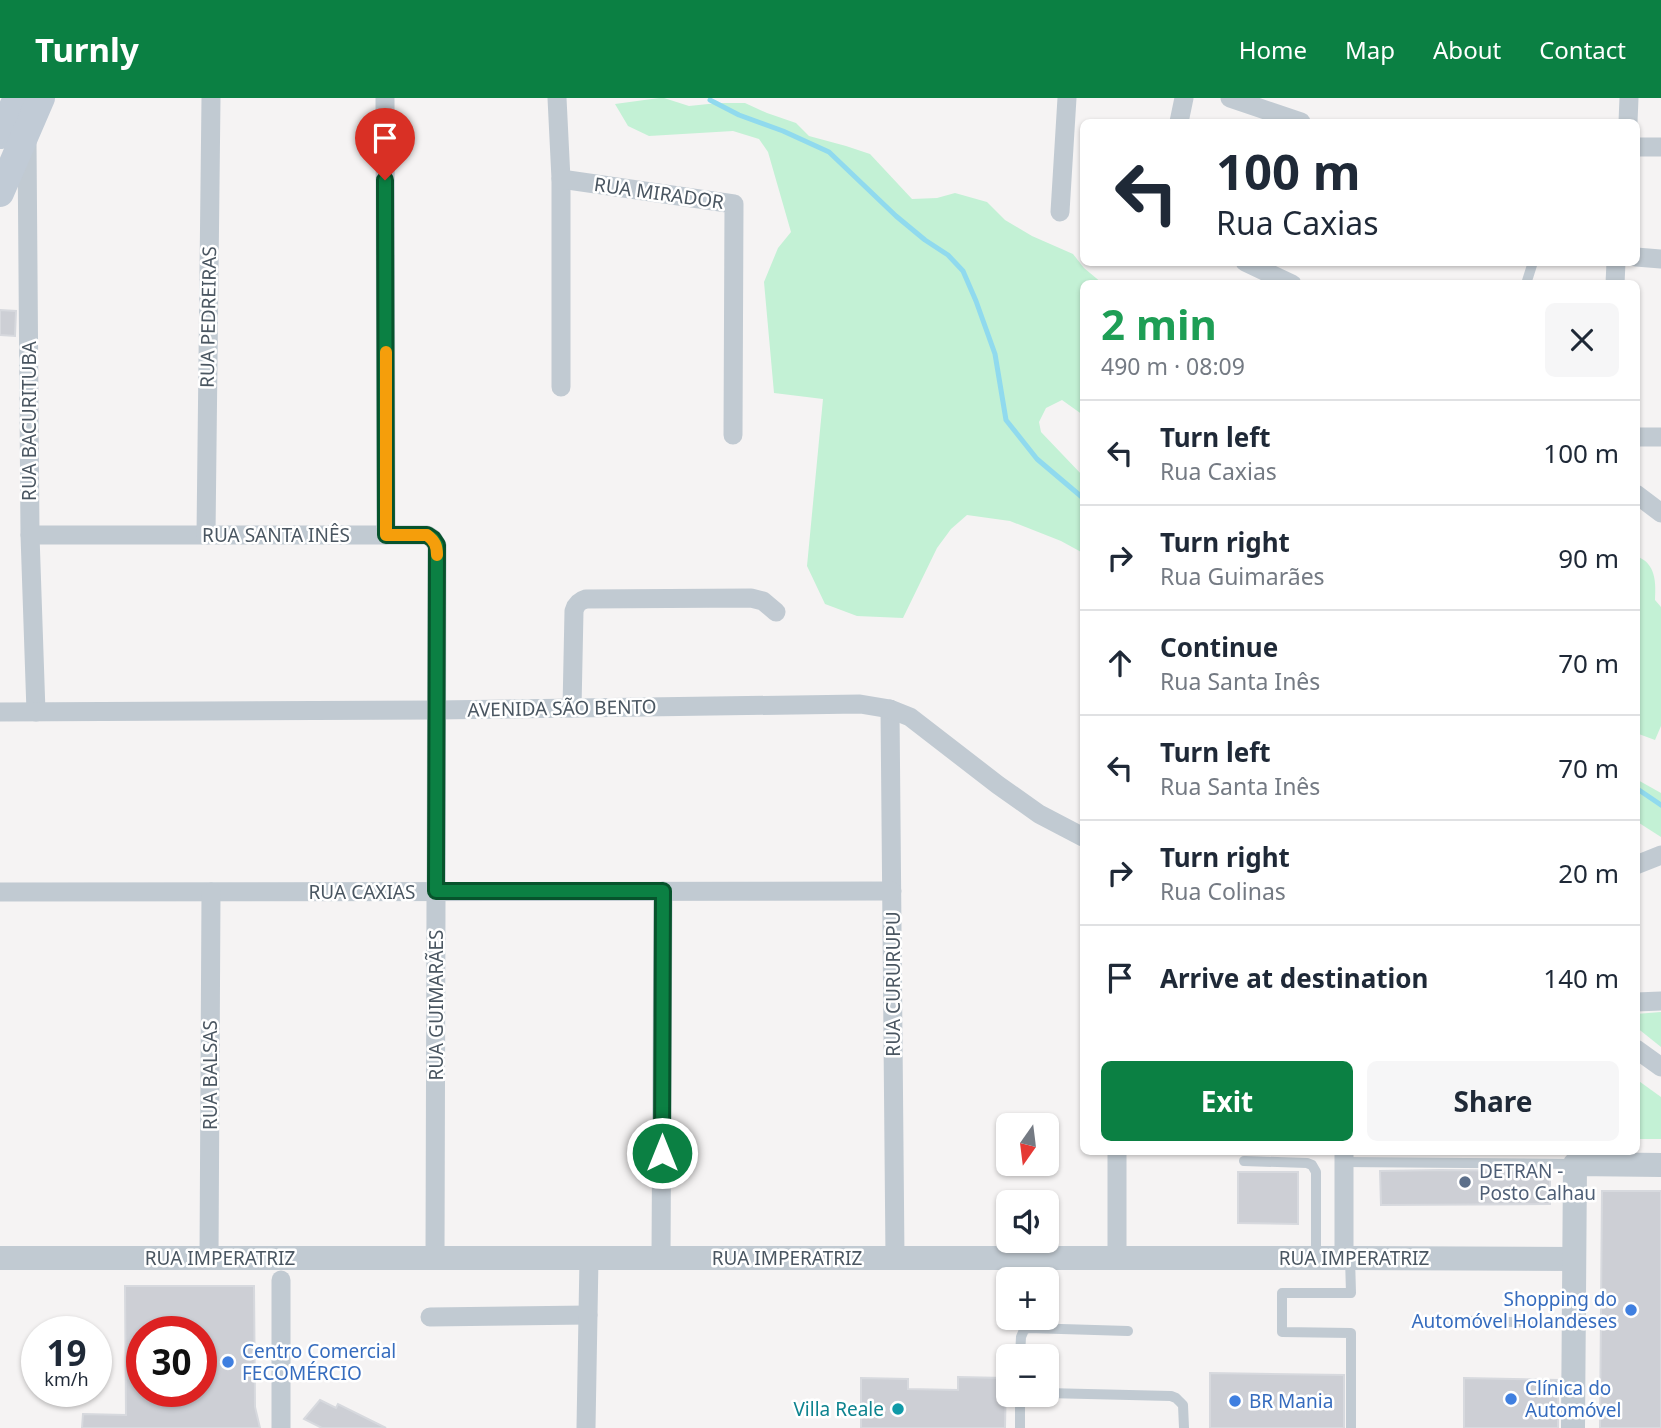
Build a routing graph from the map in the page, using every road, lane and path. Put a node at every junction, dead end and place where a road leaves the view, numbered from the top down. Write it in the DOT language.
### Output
graph roads {
  1 [pos="16,98"];
  2 [pos="41,98"];
  3 [pos="211,98"];
  4 [pos="385,98"];
  5 [pos="557,98"];
  6 [pos="1067,98"];
  7 [pos="1184,98"];
  8 [pos="1230,98"];
  9 [pos="1629,98"];
  10 [pos="1180,119"];
  11 [pos="1292,119"];
  12 [pos="1628,119"];
  13 [pos="13,132"];
  14 [pos="1661,146"];
  15 [pos="1640,147"];
  16 [pos="561,179"];
  17 [pos="0,193"];
  18 [pos="1060,212"];
  19 [pos="1640,257"];
  20 [pos="1661,259"];
  21 [pos="1254,266"];
  22 [pos="1283,280"];
  23 [pos="561,387"];
  24 [pos="733,435"];
  25 [pos="1640,437"];
  26 [pos="1661,437"];
  27 [pos="1640,497"];
  28 [pos="1661,513"];
  29 [pos="30,535"];
  30 [pos="205,535"];
  31 [pos="386,535"];
  32 [pos="776,612"];
  33 [pos="572,708"];
  34 [pos="890,709"];
  35 [pos="436,710"];
  36 [pos="0,712"];
  37 [pos="36,712"];
  38 [pos="1080,835"];
  39 [pos="1661,855"];
  40 [pos="1640,863"];
  41 [pos="436,891"];
  42 [pos="663,891"];
  43 [pos="892,891"];
  44 [pos="0,892"];
  45 [pos="211,892"];
  46 [pos="1661,1001"];
  47 [pos="1640,1002"];
  48 [pos="1640,1052"];
  49 [pos="1661,1067"];
  50 [pos="1117,1155"];
  51 [pos="1344,1157"];
  52 [pos="1575,1158"];
  53 [pos="1244,1161"];
  54 [pos="1661,1165"];
  55 [pos="0,1258"];
  56 [pos="209,1258"];
  57 [pos="435,1258"];
  58 [pos="589,1258"];
  59 [pos="661,1258"];
  60 [pos="895,1258"];
  61 [pos="1117,1258"];
  62 [pos="1316,1258"];
  63 [pos="1347,1258"];
  64 [pos="1574,1259"];
  65 [pos="281,1280"];
  66 [pos="588,1315"];
  67 [pos="430,1317"];
  68 [pos="1439,1320"];
  69 [pos="1574,1324"];
  70 [pos="1128,1331"];
  71 [pos="1021,1344"];
  72 [pos="1059,1393"];
  73 [pos="1020,1407"];
  74 [pos="281,1428"];
  75 [pos="586,1428"];
  76 [pos="1020,1428"];
  77 [pos="1184,1428"];
  78 [pos="1351,1428"];
  79 [pos="1573,1428"];
  1 -- 13 [label="main road"];
  2 -- 13 [label="main road"];
  3 -- 30 [label="street, RUA PEDREIRAS"];
  4 -- 31 [label="street"];
  5 -- 16 [label="street"];
  6 -- 18 [label="street"];
  7 -- 10 [label="street"];
  8 -- 11 [label="street"];
  9 -- 12 [label="street"];
  13 -- 17 [label="main road"];
  13 -- 29 [label="street, RUA BACURITUBA"];
  14 -- 15 [label="street"];
  16 -- 23 [label="street"];
  16 -- 24 [label="street, RUA MIRADOR"];
  19 -- 20 [label="street"];
  21 -- 22 [label="street"];
  25 -- 26 [label="street"];
  27 -- 28 [label="street"];
  29 -- 30 [label="street, RUA SANTA INÊS"];
  29 -- 37 [label="street, RUA BACURITUBA"];
  30 -- 31 [label="street, RUA SANTA INÊS"];
  31 -- 35 [label="street, RUA SANTA INÊS"];
  32 -- 33 [label="street"];
  33 -- 34 [label="street, AVENIDA SÃO BENTO"];
  33 -- 35 [label="street, AVENIDA SÃO BENTO"];
  34 -- 38 [label="street, AVENIDA SÃO BENTO"];
  34 -- 43 [label="street, RUA CURURUPU"];
  35 -- 37 [label="street, AVENIDA SÃO BENTO"];
  35 -- 41 [label="street, RUA GUIMARÃES"];
  36 -- 37 [label="street, AVENIDA SÃO BENTO"];
  39 -- 40 [label="street"];
  41 -- 42 [label="street, RUA CAXIAS"];
  41 -- 45 [label="street, RUA CAXIAS"];
  41 -- 57 [label="street, RUA GUIMARÃES"];
  42 -- 43 [label="street, RUA CAXIAS"];
  42 -- 59 [label="street"];
  43 -- 60 [label="street, RUA CURURUPU"];
  44 -- 45 [label="street, RUA CAXIAS"];
  45 -- 56 [label="street, RUA BALSAS"];
  46 -- 47 [label="street"];
  48 -- 49 [label="street"];
  50 -- 61 [label="street"];
  51 -- 52 [label="lane"];
  51 -- 63 [label="street"];
  52 -- 54 [label="street"];
  52 -- 64 [label="street"];
  53 -- 62 [label="lane"];
  55 -- 56 [label="street, RUA IMPERATRIZ"];
  56 -- 57 [label="street, RUA IMPERATRIZ"];
  57 -- 58 [label="street, RUA IMPERATRIZ"];
  58 -- 59 [label="street, RUA IMPERATRIZ"];
  58 -- 66 [label="street"];
  59 -- 60 [label="street, RUA IMPERATRIZ"];
  60 -- 61 [label="street, RUA IMPERATRIZ"];
  61 -- 62 [label="street, RUA IMPERATRIZ"];
  62 -- 63 [label="street, RUA IMPERATRIZ"];
  63 -- 64 [label="street, RUA IMPERATRIZ"];
  63 -- 78 [label="lane"];
  64 -- 69 [label="street"];
  65 -- 74 [label="street"];
  66 -- 67 [label="street"];
  66 -- 75 [label="street"];
  68 -- 69 [label="lane"];
  69 -- 79 [label="street"];
  70 -- 71 [label="lane"];
  72 -- 77 [label="lane"];
  73 -- 76 [label="lane"];
}
